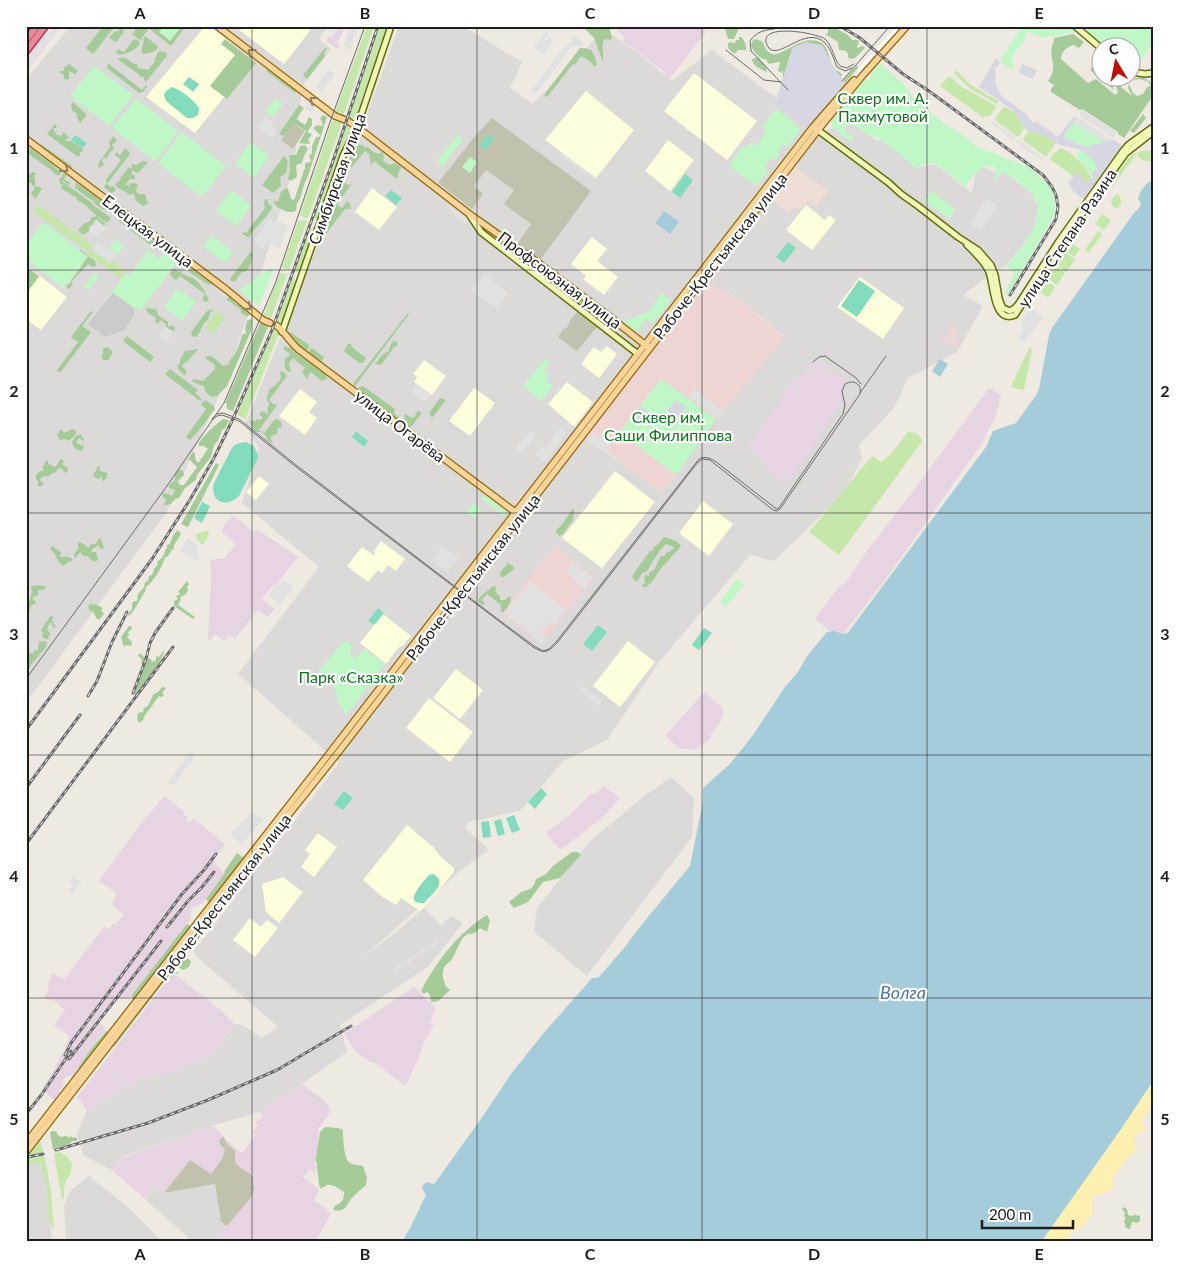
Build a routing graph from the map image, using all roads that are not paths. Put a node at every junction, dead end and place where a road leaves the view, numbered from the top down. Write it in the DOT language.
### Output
graph roads {
  1 [pos="37,26"];
  2 [pos="45,26"];
  3 [pos="217,26"];
  4 [pos="390,26"];
  5 [pos="902,26"];
  6 [pos="907,26"];
  7 [pos="1075,26"];
  8 [pos="26,40"];
  9 [pos="1092,40"];
  10 [pos="26,51"];
  11 [pos="862,74"];
  12 [pos="357,127"];
  13 [pos="1153,127"];
  14 [pos="815,128"];
  15 [pos="1153,132"];
  16 [pos="26,140"];
  17 [pos="468,214"];
  18 [pos="962,239"];
  19 [pos="282,332"];
  20 [pos="647,346"];
  21 [pos="638,354"];
  22 [pos="518,514"];
  23 [pos="30,1141"];
  24 [pos="26,1152"];
  1 -- 8 [label="highway"];
  2 -- 10 [label="highway"];
  12 -- 3 [label="main road, Профсоюзная улица, one-way"];
  4 -- 12 [label="main road, Симбирская улица"];
  5 -- 11 [label="main road"];
  6 -- 11 [label="main road"];
  7 -- 9 [label="main road"];
  11 -- 14 [label="main road, Рабоче-Крестьянская улица"];
  12 -- 17 [label="main road, Профсоюзная улица"];
  12 -- 19 [label="main road, Симбирская улица"];
  13 -- 18 [label="main road, улица Степана Разина"];
  14 -- 18 [label="main road"];
  14 -- 20 [label="main road, Рабоче-Крестьянская улица"];
  15 -- 18 [label="main road, улица Степана Разина"];
  16 -- 19 [label="main road, Елецкая улица, one-way"];
  17 -- 20 [label="main road, Профсоюзная улица"];
  17 -- 21 [label="main road, Профсоюзная улица"];
  19 -- 22 [label="main road, улица Огарёва"];
  20 -- 21 [label="main road, Рабоче-Крестьянская улица"];
  20 -- 22 [label="main road, Рабоче-Крестьянская улица"];
  21 -- 22 [label="main road, Рабоче-Крестьянская улица"];
  22 -- 23 [label="main road, Рабоче-Крестьянская улица"];
  23 -- 24 [label="main road, Рабоче-Крестьянская улица"];
}
